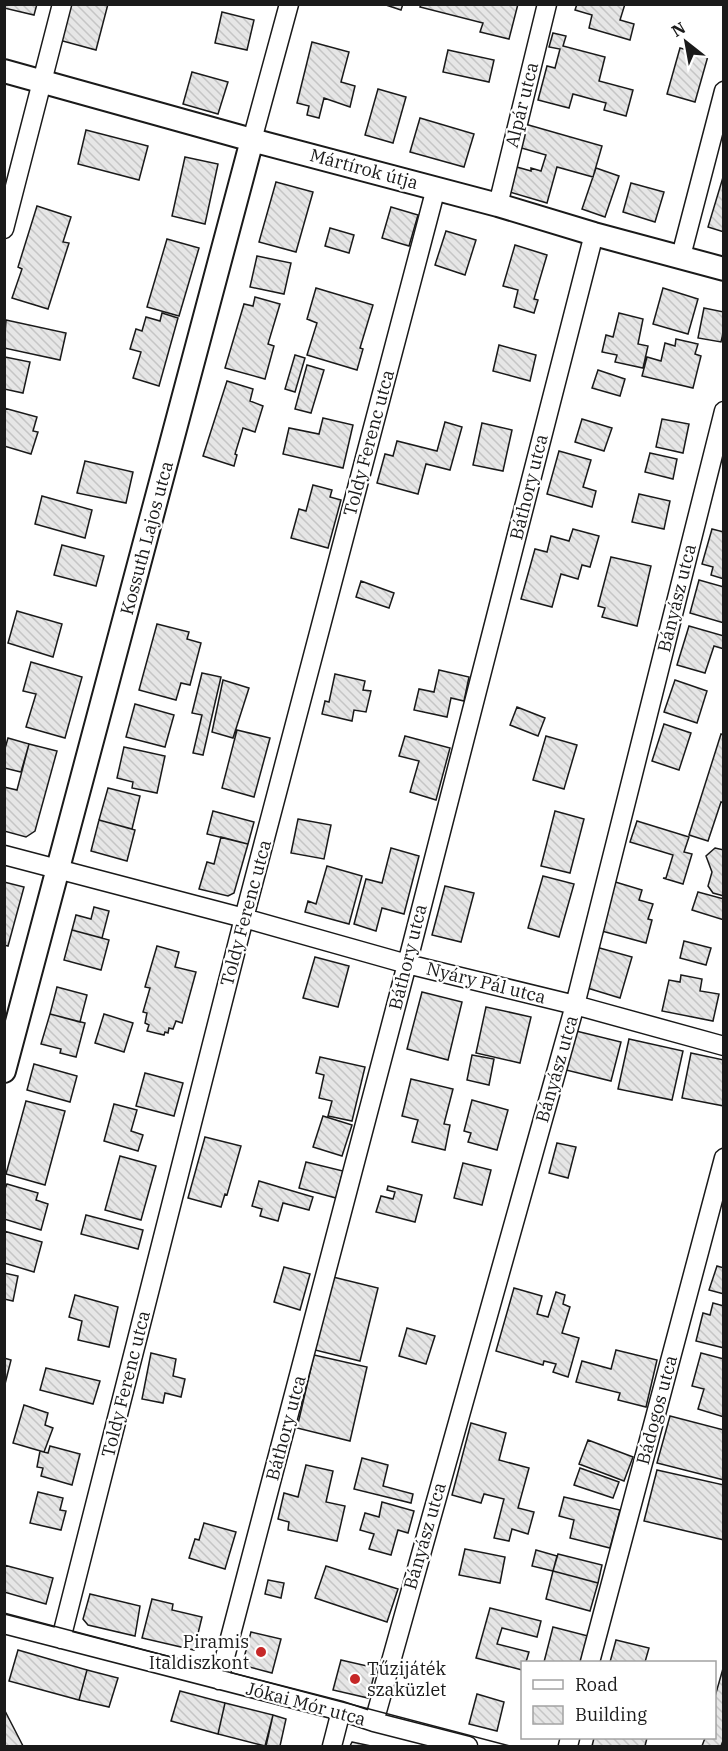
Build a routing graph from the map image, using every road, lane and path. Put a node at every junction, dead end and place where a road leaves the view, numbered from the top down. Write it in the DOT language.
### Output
graph roads {
  1 [pos="63,4"];
  2 [pos="289,4"];
  3 [pos="547,4"];
  4 [pos="4,71"];
  5 [pos="43,81"];
  6 [pos="723,91"];
  7 [pos="252,140"];
  8 [pos="436,188"];
  9 [pos="498,205"];
  10 [pos="4,229"];
  11 [pos="594,234"];
  12 [pos="681,256"];
  13 [pos="723,269"];
  14 [pos="723,411"];
  15 [pos="4,855"];
  16 [pos="59,869"];
  17 [pos="244,918"];
  18 [pos="407,964"];
  19 [pos="575,1005"];
  20 [pos="723,1046"];
  21 [pos="4,1071"];
  22 [pos="723,1158"];
  23 [pos="4,1624"];
  24 [pos="61,1639"];
  25 [pos="590,1661"];
  26 [pos="219,1680"];
  27 [pos="341,1711"];
  28 [pos="374,1722"];
  29 [pos="332,1746"];
  30 [pos="468,1746"];
  1 -- 5 [label="street"];
  2 -- 7 [label="street, Kossuth Lajos utca"];
  3 -- 9 [label="street, Alpár utca"];
  4 -- 5 [label="street, Mártírok útja"];
  5 -- 7 [label="street, Mártírok útja"];
  5 -- 10 [label="street"];
  6 -- 12 [label="street"];
  7 -- 8 [label="street, Mártírok útja"];
  7 -- 16 [label="street, Kossuth Lajos utca"];
  8 -- 9 [label="street, Mártírok útja"];
  8 -- 17 [label="street, Toldy Ferenc utca"];
  9 -- 11 [label="street, Mártírok útja"];
  11 -- 12 [label="street, Mártírok útja"];
  11 -- 18 [label="street, Báthory utca"];
  12 -- 13 [label="street, Mártírok útja"];
  14 -- 19 [label="street, Bányász utca"];
  15 -- 16 [label="street, Nyáry Pál utca"];
  16 -- 17 [label="street, Nyáry Pál utca"];
  16 -- 21 [label="street, Kossuth Lajos utca"];
  17 -- 18 [label="street, Nyáry Pál utca"];
  17 -- 24 [label="street, Toldy Ferenc utca"];
  18 -- 19 [label="street, Nyáry Pál utca"];
  18 -- 26 [label="street, Báthory utca"];
  19 -- 20 [label="street, Nyáry Pál utca"];
  19 -- 28 [label="street, Bányász utca"];
  22 -- 25 [label="street, Bádogos utca"];
  23 -- 24 [label="street, Jókai Mór utca"];
  24 -- 26 [label="street, Jókai Mór utca"];
  26 -- 27 [label="street, Jókai Mór utca"];
  27 -- 28 [label="street, Jókai Mór utca"];
  27 -- 29 [label="street"];
  28 -- 30 [label="street, Jókai Mór utca"];
}
